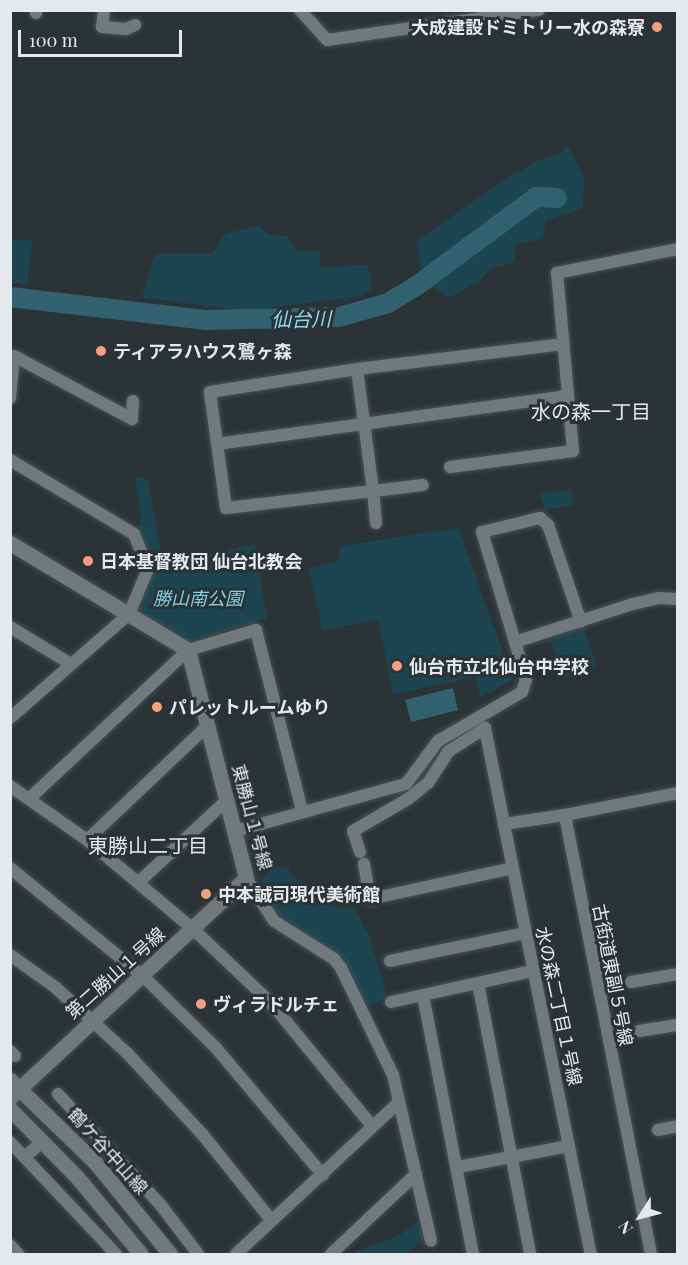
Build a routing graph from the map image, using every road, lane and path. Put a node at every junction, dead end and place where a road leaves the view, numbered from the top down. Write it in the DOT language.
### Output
graph roads {
  1 [pos="104,10"];
  2 [pos="300,10"];
  3 [pos="539,10"];
  4 [pos="135,25"];
  5 [pos="678,249"];
  6 [pos="563,344"];
  7 [pos="357,369"];
  8 [pos="568,396"];
  9 [pos="10,398"];
  10 [pos="133,401"];
  11 [pos="363,423"];
  12 [pos="217,444"];
  13 [pos="10,460"];
  14 [pos="450,467"];
  15 [pos="423,485"];
  16 [pos="373,491"];
  17 [pos="376,523"];
  18 [pos="10,543"];
  19 [pos="678,599"];
  20 [pos="129,614"];
  21 [pos="581,622"];
  22 [pos="10,627"];
  23 [pos="515,642"];
  24 [pos="188,650"];
  25 [pos="71,664"];
  26 [pos="13,712"];
  27 [pos="208,725"];
  28 [pos="10,786"];
  29 [pos="678,793"];
  30 [pos="30,798"];
  31 [pos="227,800"];
  32 [pos="302,810"];
  33 [pos="565,815"];
  34 [pos="504,824"];
  35 [pos="235,831"];
  36 [pos="87,840"];
  37 [pos="10,868"];
  38 [pos="513,868"];
  39 [pos="246,878"];
  40 [pos="140,881"];
  41 [pos="194,928"];
  42 [pos="525,933"];
  43 [pos="10,955"];
  44 [pos="390,961"];
  45 [pos="532,972"];
  46 [pos="678,974"];
  47 [pos="143,976"];
  48 [pos="631,981"];
  49 [pos="478,983"];
  50 [pos="423,994"];
  51 [pos="391,1002"];
  52 [pos="92,1020"];
  53 [pos="678,1025"];
  54 [pos="639,1031"];
  55 [pos="14,1088"];
  56 [pos="58,1094"];
  57 [pos="398,1103"];
  58 [pos="10,1109"];
  59 [pos="73,1110"];
  60 [pos="58,1123"];
  61 [pos="372,1126"];
  62 [pos="678,1126"];
  63 [pos="658,1130"];
  64 [pos="43,1140"];
  65 [pos="10,1142"];
  66 [pos="569,1146"];
  67 [pos="512,1156"];
  68 [pos="26,1157"];
  69 [pos="458,1167"];
  70 [pos="323,1174"];
  71 [pos="416,1174"];
  72 [pos="271,1220"];
  73 [pos="117,1222"];
  74 [pos="101,1236"];
  75 [pos="431,1241"];
  76 [pos="10,1245"];
  77 [pos="192,1252"];
  78 [pos="18,1254"];
  79 [pos="116,1254"];
  80 [pos="141,1254"];
  81 [pos="170,1254"];
  82 [pos="236,1254"];
  83 [pos="331,1254"];
  84 [pos="472,1254"];
  85 [pos="530,1254"];
  86 [pos="591,1254"];
  87 [pos="651,1254"];
  1 -- 4 [label="street"];
  2 -- 3 [label="street"];
  5 -- 6 [label="street"];
  6 -- 7 [label="street"];
  6 -- 8 [label="street"];
  7 -- 11 [label="street"];
  7 -- 12 [label="street"];
  8 -- 11 [label="street"];
  8 -- 14 [label="street"];
  9 -- 10 [label="street"];
  11 -- 12 [label="street"];
  11 -- 16 [label="street"];
  12 -- 16 [label="street"];
  13 -- 20 [label="street"];
  15 -- 16 [label="street"];
  16 -- 17 [label="street"];
  18 -- 20 [label="street"];
  19 -- 21 [label="street"];
  20 -- 24 [label="street"];
  20 -- 25 [label="street"];
  21 -- 23 [label="street"];
  21 -- 23 [label="street"];
  22 -- 25 [label="street"];
  23 -- 32 [label="street"];
  24 -- 27 [label="street, 東勝山１号線"];
  24 -- 30 [label="street"];
  24 -- 32 [label="street"];
  25 -- 26 [label="street"];
  27 -- 31 [label="street, 東勝山１号線"];
  27 -- 36 [label="street"];
  28 -- 30 [label="street"];
  29 -- 33 [label="street"];
  30 -- 36 [label="street"];
  31 -- 35 [label="street, 東勝山１号線"];
  31 -- 40 [label="street"];
  32 -- 35 [label="street"];
  33 -- 34 [label="street"];
  33 -- 87 [label="street, 古街道東副５号線"];
  34 -- 38 [label="street, 水の森二丁目１号線"];
  34 -- 38 [label="street, 水の森二丁目１号線"];
  35 -- 39 [label="street, 東勝山１号線"];
  36 -- 40 [label="street"];
  37 -- 47 [label="street"];
  38 -- 42 [label="street, 水の森二丁目１号線"];
  39 -- 41 [label="street, 第二勝山１号線"];
  39 -- 57 [label="street, 東勝山１号線"];
  40 -- 41 [label="street"];
  41 -- 47 [label="street, 第二勝山１号線"];
  41 -- 61 [label="street"];
  42 -- 44 [label="street"];
  42 -- 45 [label="street, 水の森二丁目１号線"];
  43 -- 52 [label="street"];
  45 -- 49 [label="street"];
  45 -- 66 [label="street, 水の森二丁目１号線"];
  46 -- 48 [label="street"];
  47 -- 52 [label="street, 第二勝山１号線"];
  47 -- 70 [label="street"];
  49 -- 50 [label="street"];
  49 -- 67 [label="street"];
  50 -- 51 [label="street"];
  50 -- 69 [label="street"];
  52 -- 55 [label="street, 第二勝山１号線"];
  52 -- 72 [label="street"];
  53 -- 54 [label="street"];
  55 -- 60 [label="street, 鶴ケ谷中山線"];
  56 -- 59 [label="street"];
  57 -- 61 [label="street"];
  57 -- 71 [label="street, 東勝山１号線"];
  58 -- 64 [label="street"];
  59 -- 60 [label="street"];
  59 -- 77 [label="street"];
  60 -- 81 [label="street, 鶴ケ谷中山線"];
  61 -- 70 [label="street"];
  62 -- 63 [label="street"];
  64 -- 68 [label="street"];
  64 -- 73 [label="street"];
  65 -- 68 [label="street"];
  66 -- 67 [label="street"];
  66 -- 86 [label="street, 水の森二丁目１号線"];
  67 -- 69 [label="street"];
  67 -- 85 [label="street"];
  68 -- 74 [label="street"];
  69 -- 84 [label="street"];
  70 -- 72 [label="street"];
  71 -- 75 [label="street, 東勝山１号線"];
  71 -- 83 [label="street"];
  72 -- 82 [label="street"];
  73 -- 74 [label="street"];
  73 -- 80 [label="street"];
  74 -- 79 [label="street"];
  76 -- 78 [label="street"];
}
